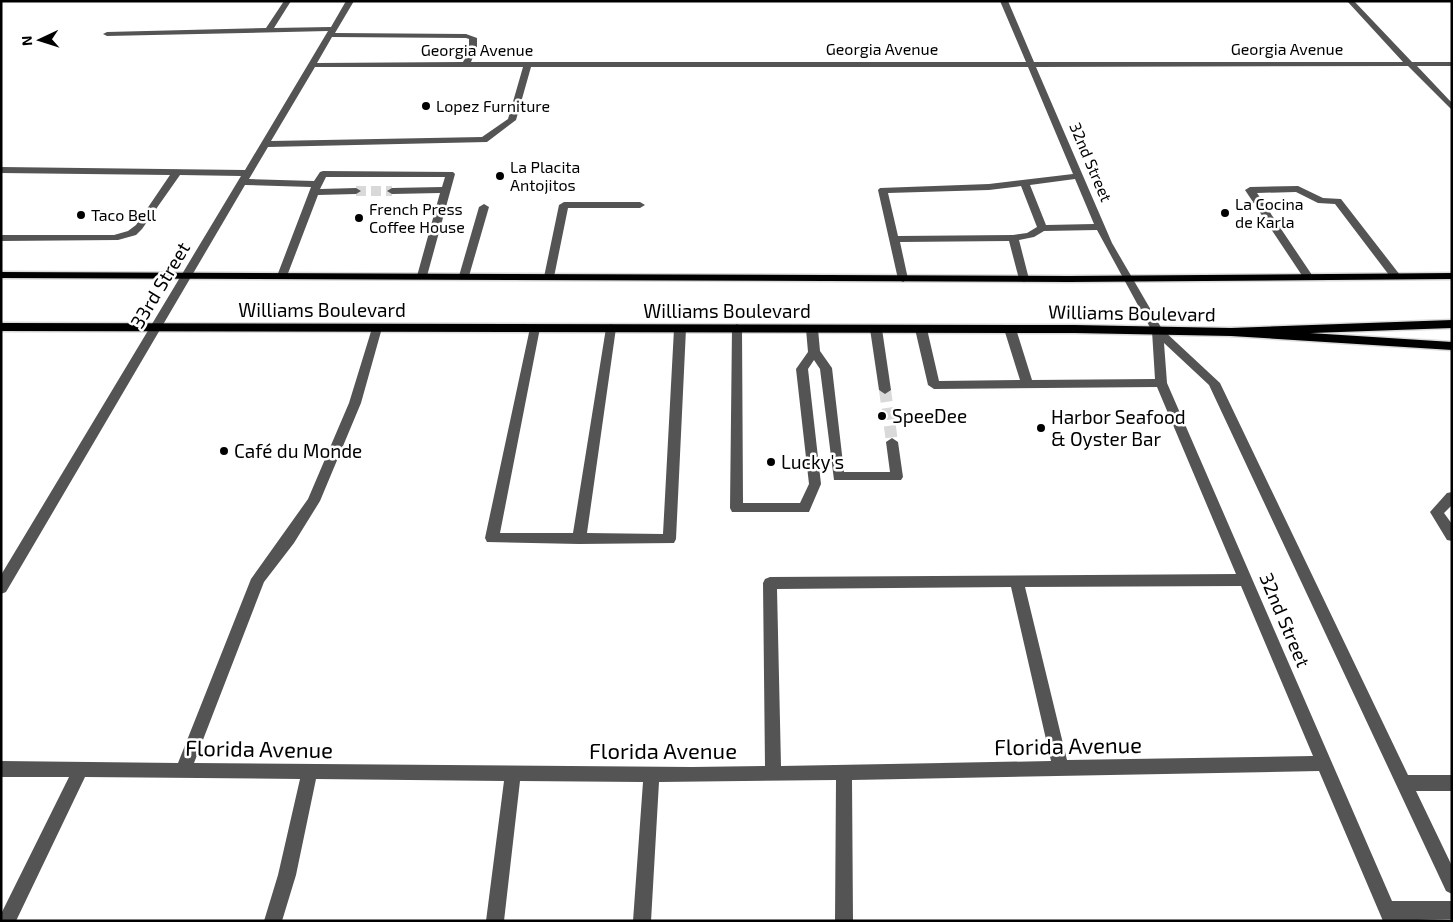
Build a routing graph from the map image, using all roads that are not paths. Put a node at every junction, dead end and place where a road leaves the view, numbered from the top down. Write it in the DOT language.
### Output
graph roads {
  1 [pos="288,1"];
  2 [pos="350,1"];
  3 [pos="1004,1"];
  4 [pos="1350,1"];
  5 [pos="268,30"];
  6 [pos="332,32"];
  7 [pos="107,34"];
  8 [pos="1030,64"];
  9 [pos="1410,64"];
  10 [pos="1452,64"];
  11 [pos="313,65"];
  12 [pos="466,65"];
  13 [pos="528,65"];
  14 [pos="1452,108"];
  15 [pos="266,144"];
  16 [pos="1,170"];
  17 [pos="177,172"];
  18 [pos="248,173"];
  19 [pos="1078,176"];
  20 [pos="243,182"];
  21 [pos="1025,183"];
  22 [pos="316,188"];
  23 [pos="445,190"];
  24 [pos="356,191"];
  25 [pos="392,191"];
  26 [pos="640,205"];
  27 [pos="484,206"];
  28 [pos="1100,227"];
  29 [pos="1042,228"];
  30 [pos="1,238"];
  31 [pos="1014,238"];
  32 [pos="894,239"];
  33 [pos="187,275"];
  34 [pos="1,276"];
  35 [pos="282,276"];
  36 [pos="422,276"];
  37 [pos="464,276"];
  38 [pos="1452,276"];
  39 [pos="549,277"];
  40 [pos="1396,277"];
  41 [pos="1309,278"];
  42 [pos="903,279"];
  43 [pos="1024,279"];
  44 [pos="1128,279"];
  45 [pos="1452,324"];
  46 [pos="1,327"];
  47 [pos="157,327"];
  48 [pos="377,328"];
  49 [pos="535,328"];
  50 [pos="611,328"];
  51 [pos="680,328"];
  52 [pos="737,328"];
  53 [pos="812,329"];
  54 [pos="876,329"];
  55 [pos="921,329"];
  56 [pos="1010,329"];
  57 [pos="1158,331"];
  58 [pos="1231,332"];
  59 [pos="1452,346"];
  60 [pos="814,352"];
  61 [pos="1161,383"];
  62 [pos="1027,384"];
  63 [pos="885,390"];
  64 [pos="892,442"];
  65 [pos="1452,497"];
  66 [pos="1452,536"];
  67 [pos="580,539"];
  68 [pos="1247,580"];
  69 [pos="1018,582"];
  70 [pos="1,588"];
  71 [pos="1325,763"];
  72 [pos="1,768"];
  73 [pos="1061,768"];
  74 [pos="81,769"];
  75 [pos="184,770"];
  76 [pos="310,772"];
  77 [pos="844,772"];
  78 [pos="513,774"];
  79 [pos="652,774"];
  80 [pos="773,774"];
  81 [pos="1404,783"];
  82 [pos="1452,783"];
  83 [pos="1452,885"];
  84 [pos="1452,910"];
  85 [pos="1389,916"];
  86 [pos="7,921"];
  87 [pos="273,921"];
  88 [pos="495,921"];
  89 [pos="642,921"];
  90 [pos="844,921"];
  1 -- 5 [label="street"];
  2 -- 6 [label="street, 33rd Street"];
  3 -- 8 [label="street, 32nd Street"];
  4 -- 9 [label="street"];
  5 -- 6 [label="street"];
  5 -- 7 [label="street"];
  6 -- 11 [label="street, 33rd Street"];
  6 -- 12 [label="street"];
  8 -- 9 [label="street, Georgia Avenue"];
  8 -- 13 [label="street, Georgia Avenue"];
  8 -- 19 [label="street, 32nd Street"];
  9 -- 10 [label="street, Georgia Avenue"];
  9 -- 14 [label="street"];
  11 -- 12 [label="street, Georgia Avenue"];
  11 -- 15 [label="street, 33rd Street"];
  12 -- 13 [label="street, Georgia Avenue"];
  13 -- 15 [label="street"];
  15 -- 18 [label="street, 33rd Street"];
  16 -- 17 [label="street"];
  17 -- 18 [label="street"];
  17 -- 30 [label="street"];
  18 -- 20 [label="street, 33rd Street"];
  19 -- 21 [label="street"];
  19 -- 28 [label="street, 32nd Street"];
  20 -- 22 [label="street"];
  20 -- 33 [label="street, 33rd Street"];
  21 -- 29 [label="street"];
  21 -- 32 [label="street"];
  22 -- 23 [label="street"];
  22 -- 24 [label="street"];
  22 -- 35 [label="street"];
  23 -- 25 [label="street"];
  23 -- 36 [label="street"];
  26 -- 39 [label="street"];
  27 -- 37 [label="street"];
  28 -- 29 [label="street"];
  28 -- 44 [label="street, 32nd Street"];
  29 -- 31 [label="street"];
  31 -- 32 [label="street"];
  31 -- 43 [label="street"];
  32 -- 42 [label="street"];
  33 -- 34 [label="main road, Williams Boulevard"];
  33 -- 35 [label="main road, Williams Boulevard"];
  33 -- 47 [label="street, 33rd Street"];
  35 -- 36 [label="main road, Williams Boulevard"];
  36 -- 37 [label="main road, Williams Boulevard"];
  37 -- 39 [label="main road, Williams Boulevard"];
  38 -- 40 [label="main road, Williams Boulevard"];
  39 -- 42 [label="main road, Williams Boulevard"];
  40 -- 41 [label="main road, Williams Boulevard"];
  40 -- 41 [label="street"];
  41 -- 44 [label="main road, Williams Boulevard"];
  42 -- 43 [label="main road, Williams Boulevard"];
  43 -- 44 [label="main road, Williams Boulevard"];
  44 -- 57 [label="street, 32nd Street"];
  45 -- 58 [label="highway"];
  46 -- 47 [label="main road, Williams Boulevard"];
  47 -- 48 [label="main road, Williams Boulevard"];
  47 -- 70 [label="street, 33rd Street"];
  48 -- 49 [label="main road, Williams Boulevard"];
  48 -- 75 [label="street"];
  49 -- 50 [label="main road, Williams Boulevard"];
  49 -- 67 [label="street"];
  50 -- 51 [label="main road, Williams Boulevard"];
  50 -- 67 [label="street"];
  51 -- 52 [label="main road, Williams Boulevard"];
  51 -- 67 [label="street"];
  52 -- 53 [label="main road, Williams Boulevard"];
  52 -- 60 [label="street"];
  53 -- 54 [label="main road, Williams Boulevard"];
  53 -- 60 [label="street"];
  54 -- 55 [label="main road, Williams Boulevard"];
  54 -- 63 [label="street"];
  55 -- 56 [label="main road, Williams Boulevard"];
  55 -- 62 [label="street"];
  56 -- 57 [label="main road, Williams Boulevard"];
  56 -- 62 [label="street"];
  57 -- 58 [label="main road, Williams Boulevard"];
  57 -- 61 [label="street, 32nd Street"];
  57 -- 81 [label="street, 32nd Street"];
  58 -- 59 [label="main road, Williams Boulevard"];
  60 -- 64 [label="street"];
  61 -- 62 [label="street"];
  61 -- 68 [label="street, 32nd Street"];
  65 -- 66 [label="street"];
  68 -- 69 [label="street"];
  68 -- 71 [label="street, 32nd Street"];
  69 -- 73 [label="street"];
  69 -- 80 [label="street"];
  71 -- 73 [label="street, Florida Avenue"];
  71 -- 85 [label="street, 32nd Street"];
  72 -- 74 [label="street, Florida Avenue"];
  73 -- 77 [label="street, Florida Avenue"];
  74 -- 75 [label="street, Florida Avenue"];
  74 -- 86 [label="street"];
  75 -- 76 [label="street, Florida Avenue"];
  76 -- 78 [label="street, Florida Avenue"];
  76 -- 87 [label="street"];
  77 -- 80 [label="street, Florida Avenue"];
  77 -- 90 [label="street"];
  78 -- 79 [label="street, Florida Avenue"];
  78 -- 88 [label="street"];
  79 -- 80 [label="street, Florida Avenue"];
  79 -- 89 [label="street"];
  81 -- 82 [label="street"];
  81 -- 83 [label="street, 32nd Street"];
  84 -- 85 [label="street"];
}
